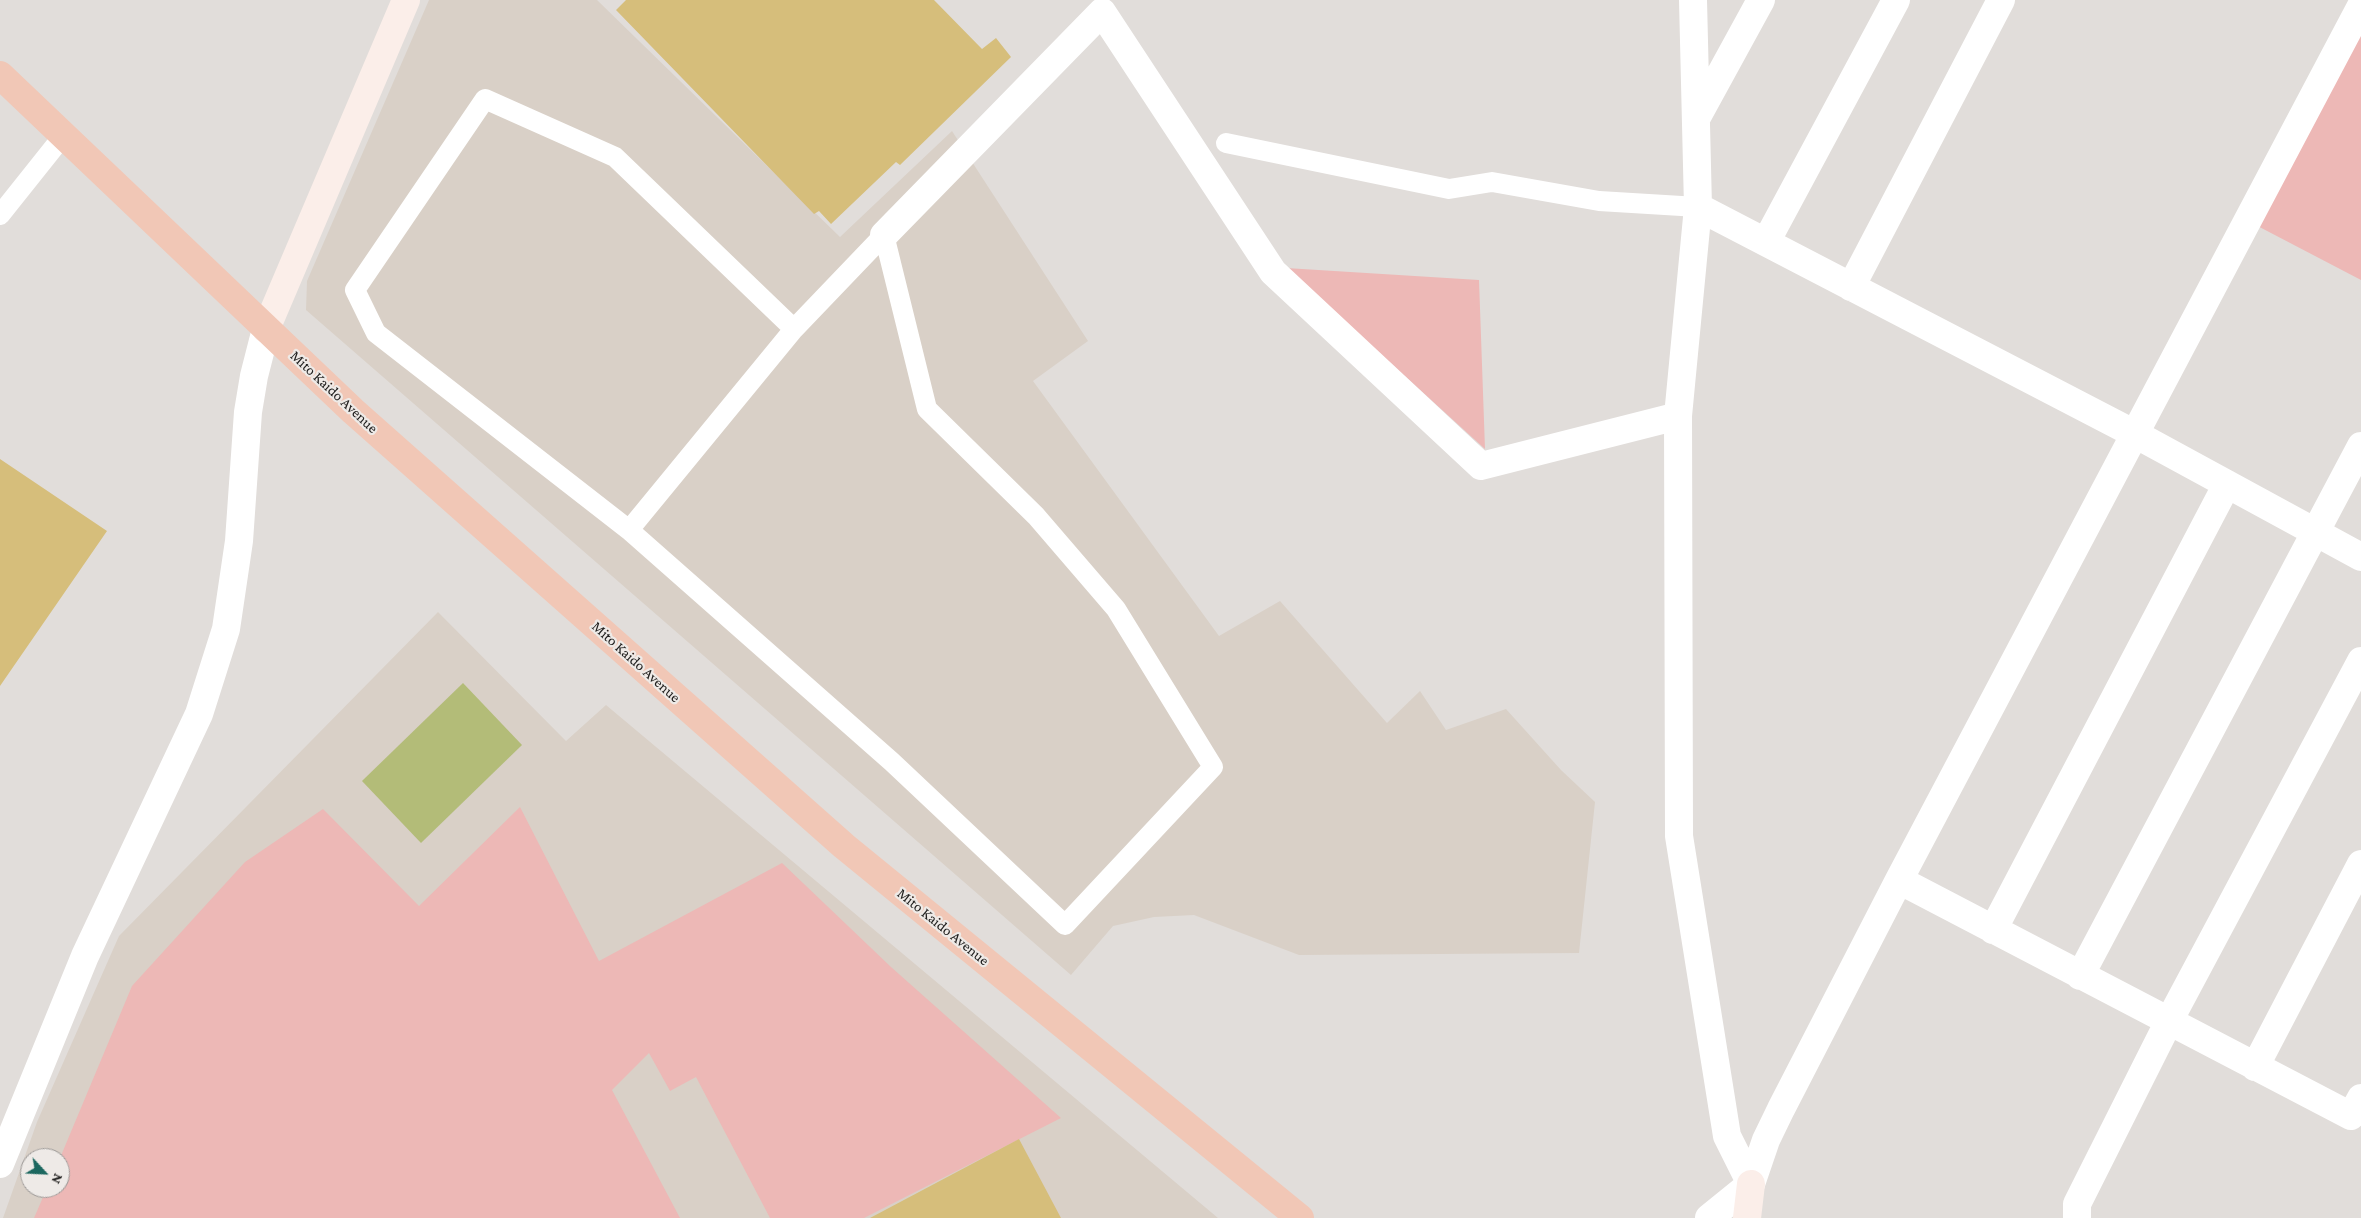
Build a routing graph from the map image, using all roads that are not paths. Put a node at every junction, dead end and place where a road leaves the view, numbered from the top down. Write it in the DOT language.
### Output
graph roads {
  1 [pos="406,0"];
  2 [pos="1693,0"];
  3 [pos="1761,0"];
  4 [pos="1896,0"];
  5 [pos="2001,0"];
  6 [pos="2361,6"];
  7 [pos="0,76"];
  8 [pos="1696,118"];
  9 [pos="63,136"];
  10 [pos="1226,144"];
  11 [pos="1698,207"];
  12 [pos="0,215"];
  13 [pos="884,235"];
  14 [pos="1766,242"];
  15 [pos="1851,287"];
  16 [pos="794,329"];
  17 [pos="266,330"];
  18 [pos="1678,416"];
  19 [pos="2134,434"];
  20 [pos="2361,446"];
  21 [pos="2227,484"];
  22 [pos="629,530"];
  23 [pos="2316,532"];
  24 [pos="2361,557"];
  25 [pos="2361,661"];
  26 [pos="2361,864"];
  27 [pos="1898,880"];
  28 [pos="1993,930"];
  29 [pos="2080,976"];
  30 [pos="2168,1023"];
  31 [pos="2255,1067"];
  32 [pos="2361,1098"];
  33 [pos="0,1164"];
  34 [pos="1751,1184"];
  35 [pos="1300,1218"];
  36 [pos="1709,1218"];
  37 [pos="1747,1218"];
  38 [pos="2077,1218"];
  1 -- 17 [label="street"];
  2 -- 8 [label="street"];
  3 -- 8 [label="street"];
  4 -- 14 [label="street"];
  5 -- 15 [label="street"];
  6 -- 19 [label="street"];
  7 -- 9 [label="highway, Mito Kaido Avenue"];
  8 -- 11 [label="street"];
  9 -- 12 [label="lane"];
  9 -- 17 [label="highway, Mito Kaido Avenue"];
  10 -- 11 [label="lane"];
  11 -- 14 [label="street"];
  11 -- 18 [label="street"];
  13 -- 16 [label="lane"];
  13 -- 18 [label="street"];
  13 -- 22 [label="lane"];
  14 -- 15 [label="street"];
  15 -- 19 [label="street"];
  16 -- 22 [label="lane"];
  16 -- 22 [label="lane"];
  17 -- 33 [label="street"];
  17 -- 35 [label="highway, Mito Kaido Avenue"];
  18 -- 34 [label="street"];
  19 -- 21 [label="street"];
  19 -- 27 [label="street"];
  20 -- 23 [label="street"];
  21 -- 23 [label="street"];
  21 -- 28 [label="street"];
  23 -- 24 [label="street"];
  23 -- 29 [label="street"];
  25 -- 30 [label="street"];
  26 -- 31 [label="street"];
  27 -- 28 [label="street"];
  27 -- 34 [label="street"];
  28 -- 29 [label="street"];
  29 -- 30 [label="street"];
  30 -- 31 [label="street"];
  30 -- 38 [label="street"];
  31 -- 32 [label="street"];
  34 -- 36 [label="street"];
  34 -- 37 [label="street"];
}
